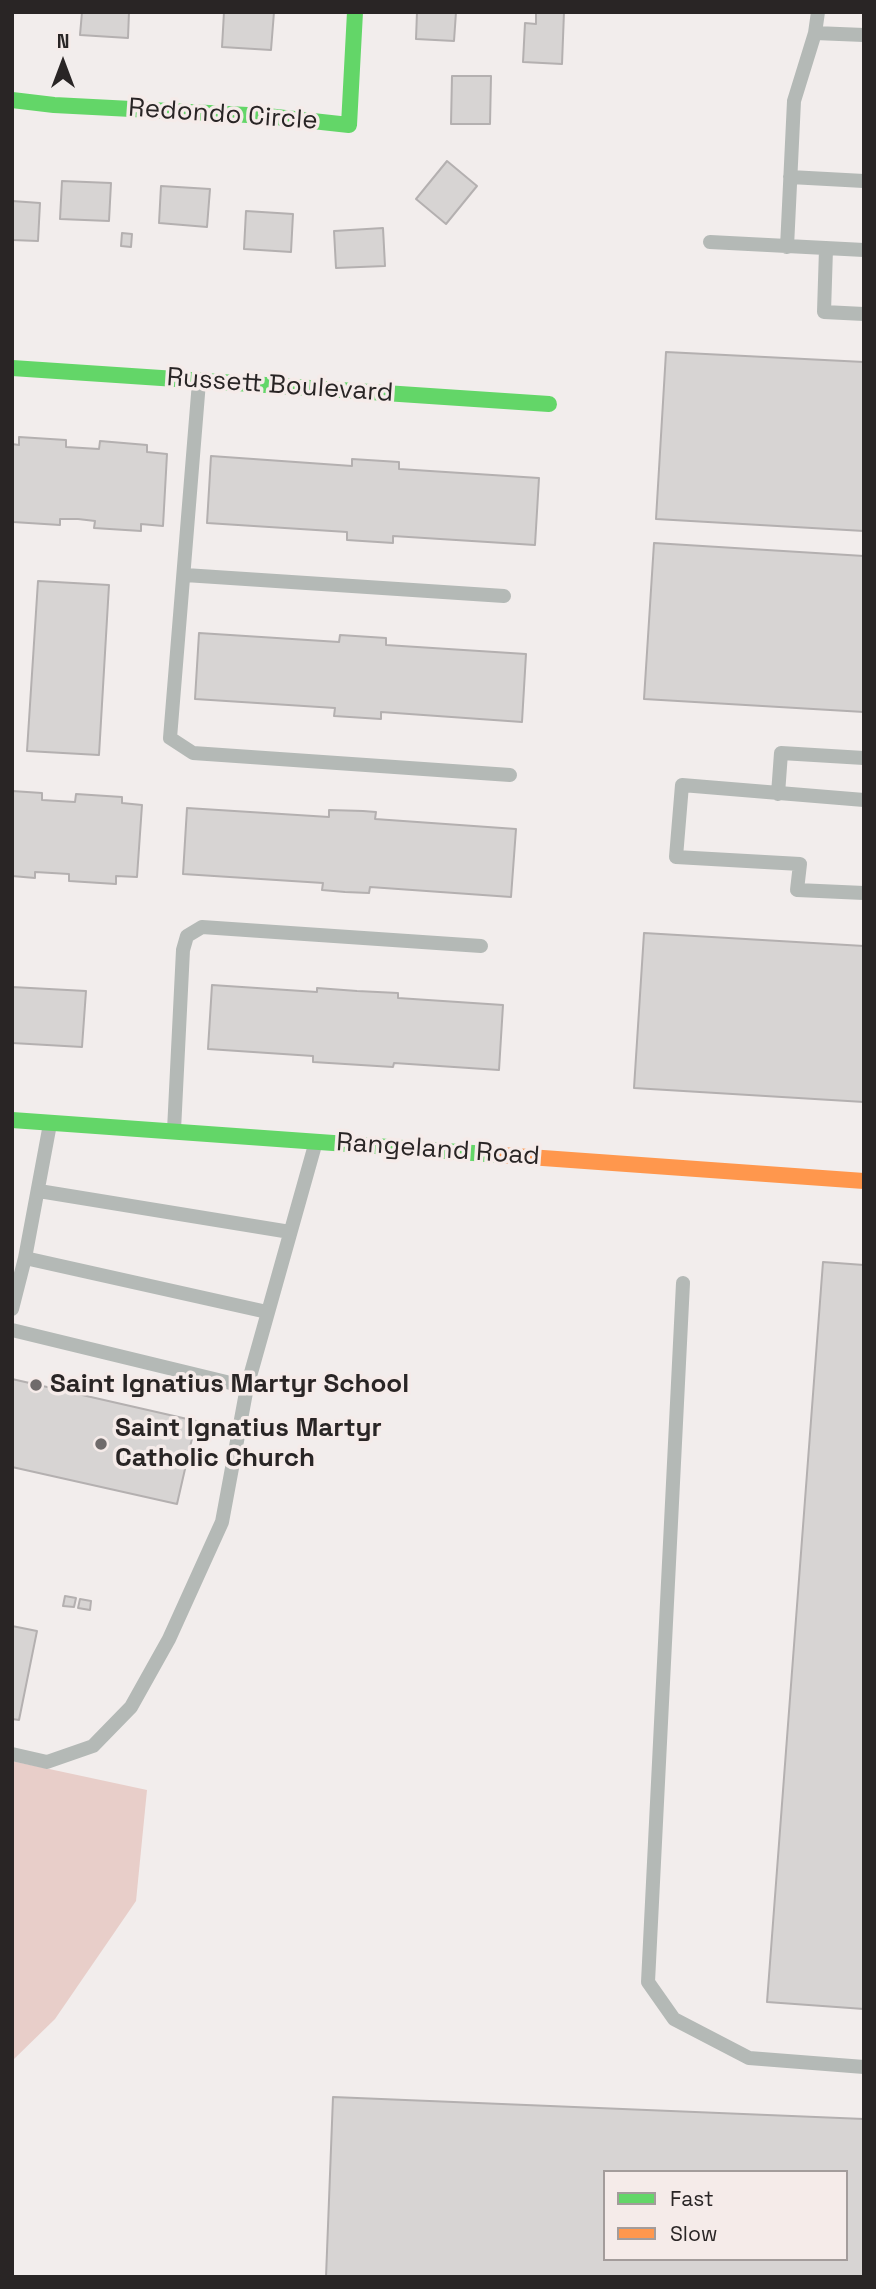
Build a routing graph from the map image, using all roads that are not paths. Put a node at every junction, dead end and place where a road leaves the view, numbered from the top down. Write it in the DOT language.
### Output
graph roads {
  1 [pos="355,12"];
  2 [pos="818,12"];
  3 [pos="815,33"];
  4 [pos="864,35"];
  5 [pos="12,100"];
  6 [pos="790,177"];
  7 [pos="864,181"];
  8 [pos="710,242"];
  9 [pos="787,247"];
  10 [pos="826,249"];
  11 [pos="864,250"];
  12 [pos="864,314"];
  13 [pos="12,368"];
  14 [pos="199,380"];
  15 [pos="549,404"];
  16 [pos="185,575"];
  17 [pos="505,596"];
  18 [pos="864,758"];
  19 [pos="510,775"];
  20 [pos="778,794"];
  21 [pos="864,800"];
  22 [pos="864,893"];
  23 [pos="481,946"];
  24 [pos="12,1120"];
  25 [pos="50,1123"];
  26 [pos="174,1131"];
  27 [pos="316,1142"];
  28 [pos="864,1181"];
  29 [pos="39,1191"];
  30 [pos="290,1232"];
  31 [pos="25,1258"];
  32 [pos="683,1283"];
  33 [pos="12,1309"];
  34 [pos="267,1312"];
  35 [pos="12,1330"];
  36 [pos="247,1387"];
  37 [pos="12,1754"];
  38 [pos="864,2067"];
  1 -- 5 [label="street, Redondo Circle"];
  2 -- 3 [label="lane"];
  3 -- 4 [label="lane"];
  3 -- 6 [label="lane"];
  6 -- 7 [label="lane"];
  6 -- 9 [label="lane"];
  8 -- 9 [label="lane"];
  9 -- 10 [label="lane"];
  10 -- 11 [label="lane"];
  10 -- 12 [label="lane"];
  13 -- 14 [label="street, Russett Boulevard"];
  14 -- 15 [label="street, Russett Boulevard"];
  14 -- 16 [label="lane"];
  16 -- 17 [label="lane"];
  16 -- 19 [label="lane"];
  18 -- 20 [label="lane"];
  20 -- 21 [label="lane"];
  20 -- 22 [label="lane"];
  23 -- 26 [label="lane"];
  24 -- 25 [label="street, Rangeland Road"];
  25 -- 26 [label="street, Rangeland Road"];
  25 -- 29 [label="lane"];
  26 -- 27 [label="street, Rangeland Road"];
  27 -- 28 [label="street, Rangeland Road"];
  27 -- 30 [label="lane"];
  29 -- 30 [label="lane"];
  29 -- 31 [label="lane"];
  30 -- 34 [label="lane"];
  31 -- 33 [label="lane"];
  31 -- 34 [label="lane"];
  32 -- 38 [label="lane"];
  34 -- 36 [label="lane"];
  35 -- 36 [label="lane"];
  36 -- 37 [label="lane"];
}
